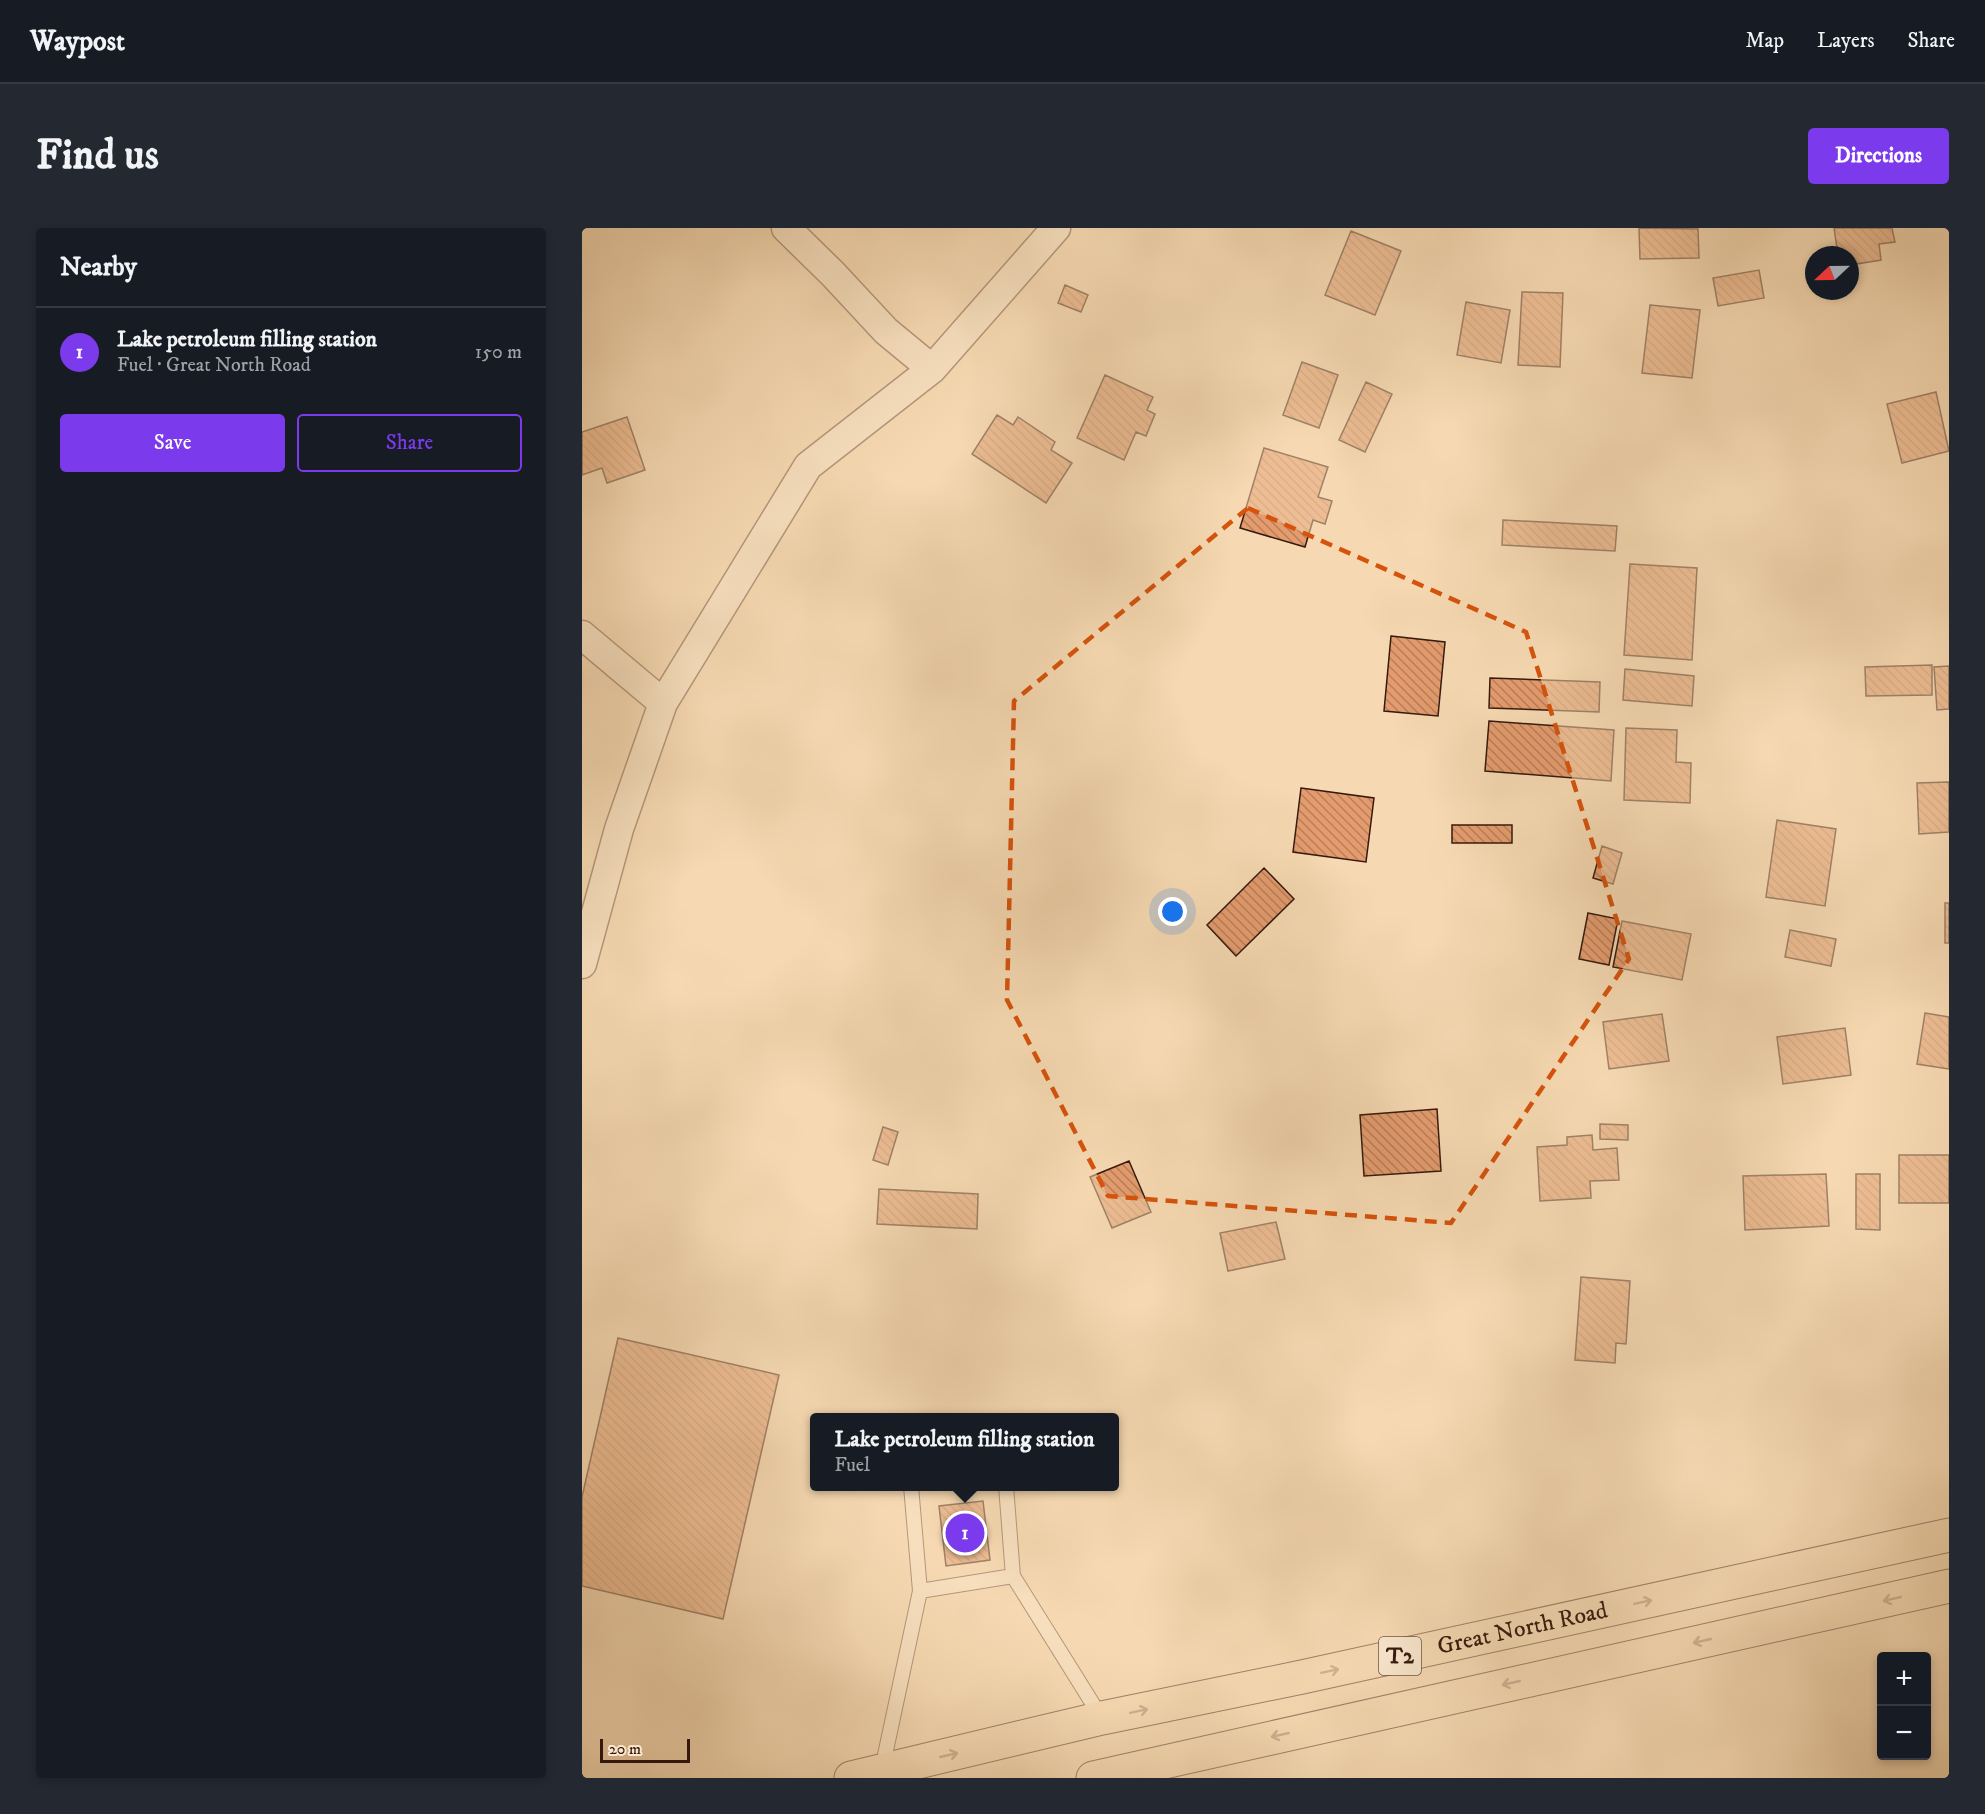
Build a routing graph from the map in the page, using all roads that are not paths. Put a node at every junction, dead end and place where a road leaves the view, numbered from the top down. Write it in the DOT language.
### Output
graph roads {
  1 [pos="786,228"];
  2 [pos="1056,228"];
  3 [pos="932,369"];
  4 [pos="582,635"];
  5 [pos="663,704"];
  6 [pos="582,963"];
  7 [pos="911,1491"];
  8 [pos="1006,1491"];
  9 [pos="1949,1535"];
  10 [pos="1013,1576"];
  11 [pos="1949,1586"];
  12 [pos="920,1591"];
  13 [pos="1102,1718"];
  14 [pos="866,1774"];
  15 [pos="1093,1778"];
  1 -- 3 [label="street"];
  2 -- 3 [label="street"];
  3 -- 5 [label="street"];
  4 -- 5 [label="street"];
  5 -- 6 [label="street"];
  7 -- 12 [label="lane"];
  8 -- 10 [label="lane"];
  13 -- 9 [label="highway, Great North Road / T2, one-way"];
  10 -- 12 [label="lane"];
  10 -- 13 [label="lane"];
  11 -- 15 [label="highway, Great North Road / T2, one-way"];
  12 -- 14 [label="lane"];
  14 -- 13 [label="highway, Great North Road / T2, one-way"];
}
